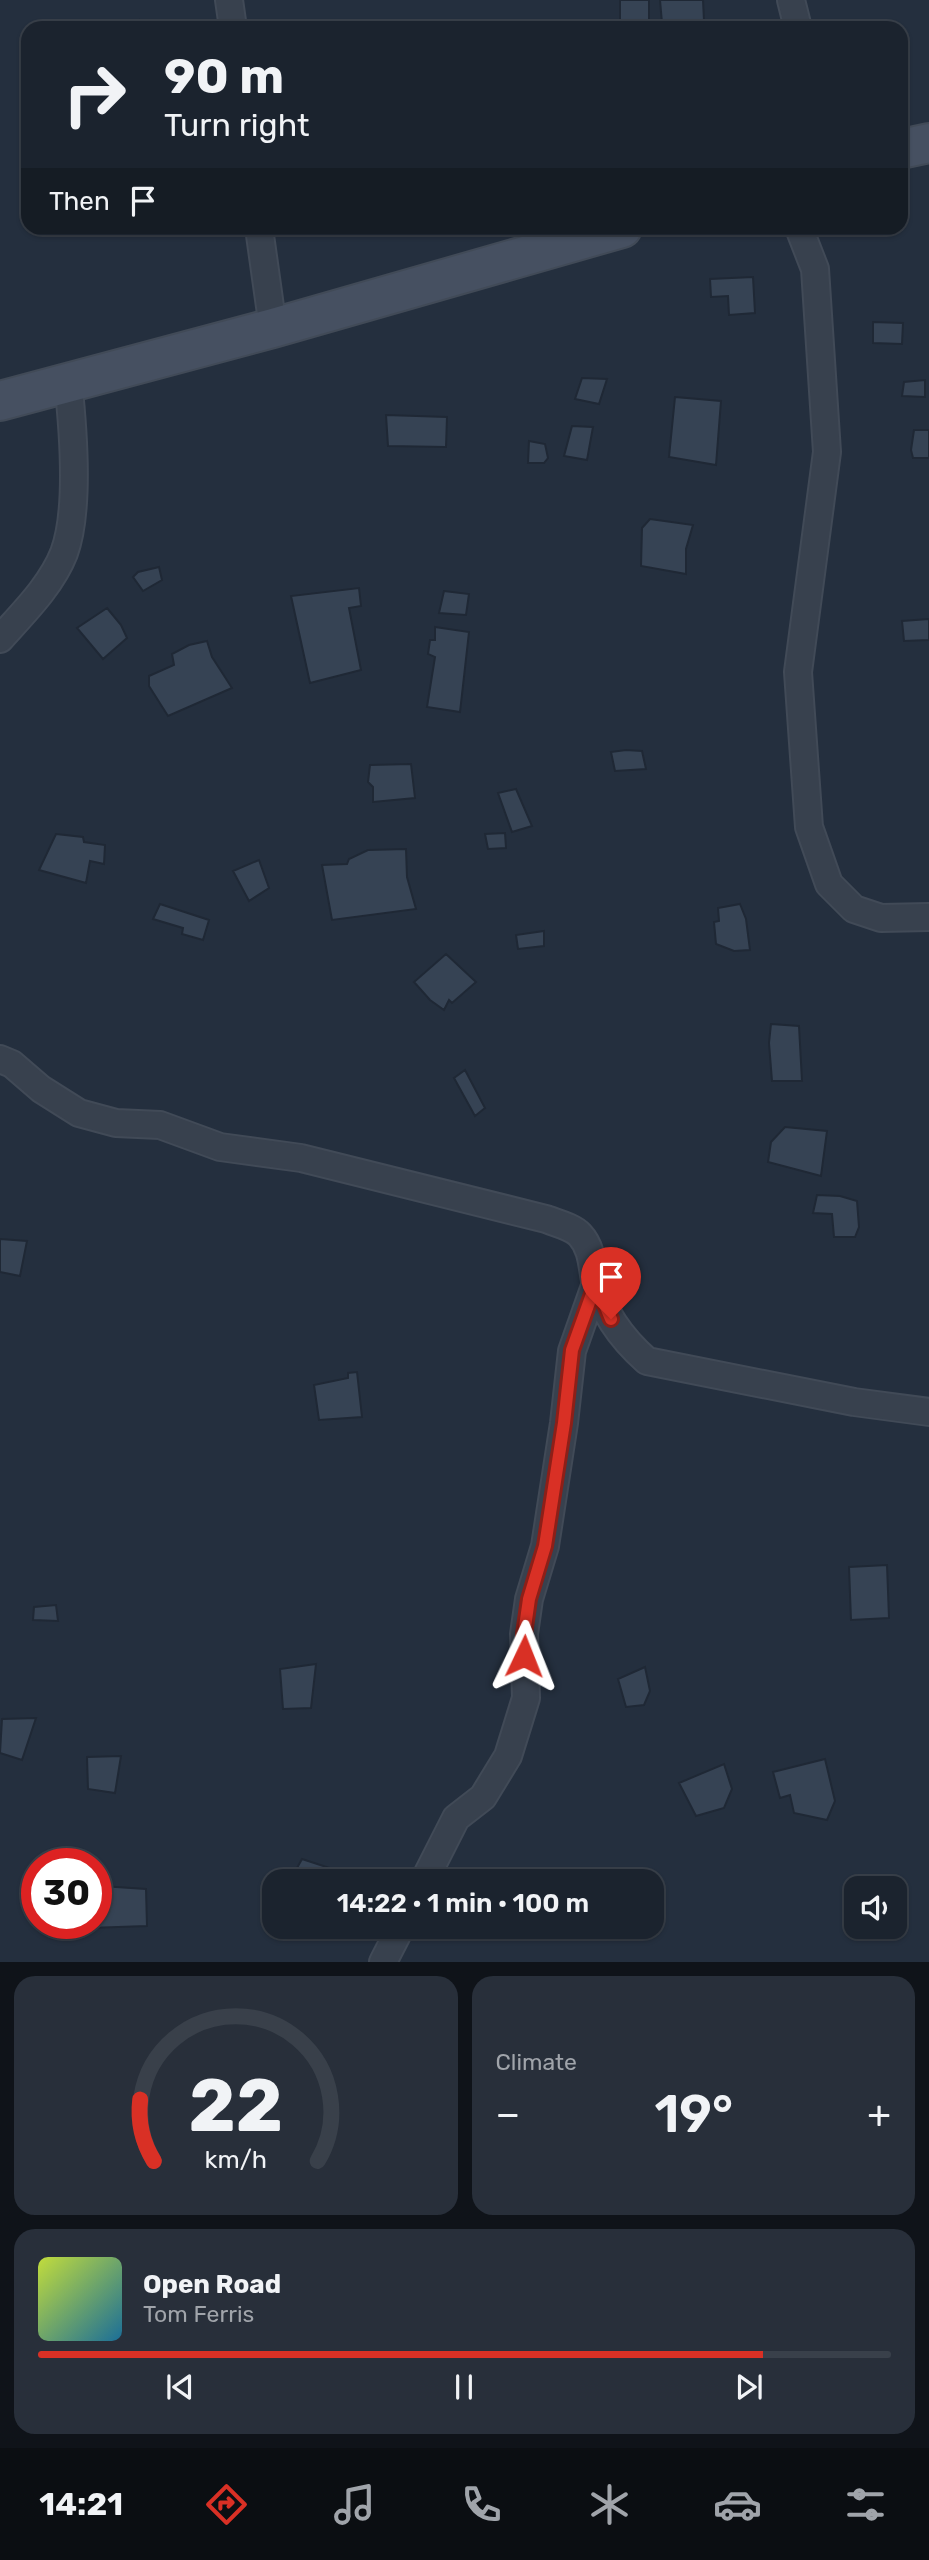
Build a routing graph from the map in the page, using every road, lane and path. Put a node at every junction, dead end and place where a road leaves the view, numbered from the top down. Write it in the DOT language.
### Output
graph roads {
  1 [pos="229,0"];
  2 [pos="791,0"];
  3 [pos="232,21"];
  4 [pos="796,21"];
  5 [pos="929,143"];
  6 [pos="908,148"];
  7 [pos="260,235"];
  8 [pos="598,235"];
  9 [pos="802,235"];
  10 [pos="273,328"];
  11 [pos="68,381"];
  12 [pos="0,401"];
  13 [pos="0,639"];
  14 [pos="929,917"];
  15 [pos="0,1059"];
  16 [pos="596,1283"];
  17 [pos="929,1412"];
  18 [pos="430,1869"];
  19 [pos="395,1939"];
  20 [pos="383,1962"];
  1 -- 3 [label="street"];
  2 -- 4 [label="street"];
  5 -- 6 [label="main road"];
  7 -- 10 [label="street"];
  8 -- 10 [label="main road"];
  9 -- 14 [label="street"];
  10 -- 11 [label="main road"];
  11 -- 12 [label="main road"];
  11 -- 13 [label="street"];
  15 -- 16 [label="street"];
  16 -- 17 [label="street"];
  16 -- 18 [label="street"];
  19 -- 20 [label="street"];
}
